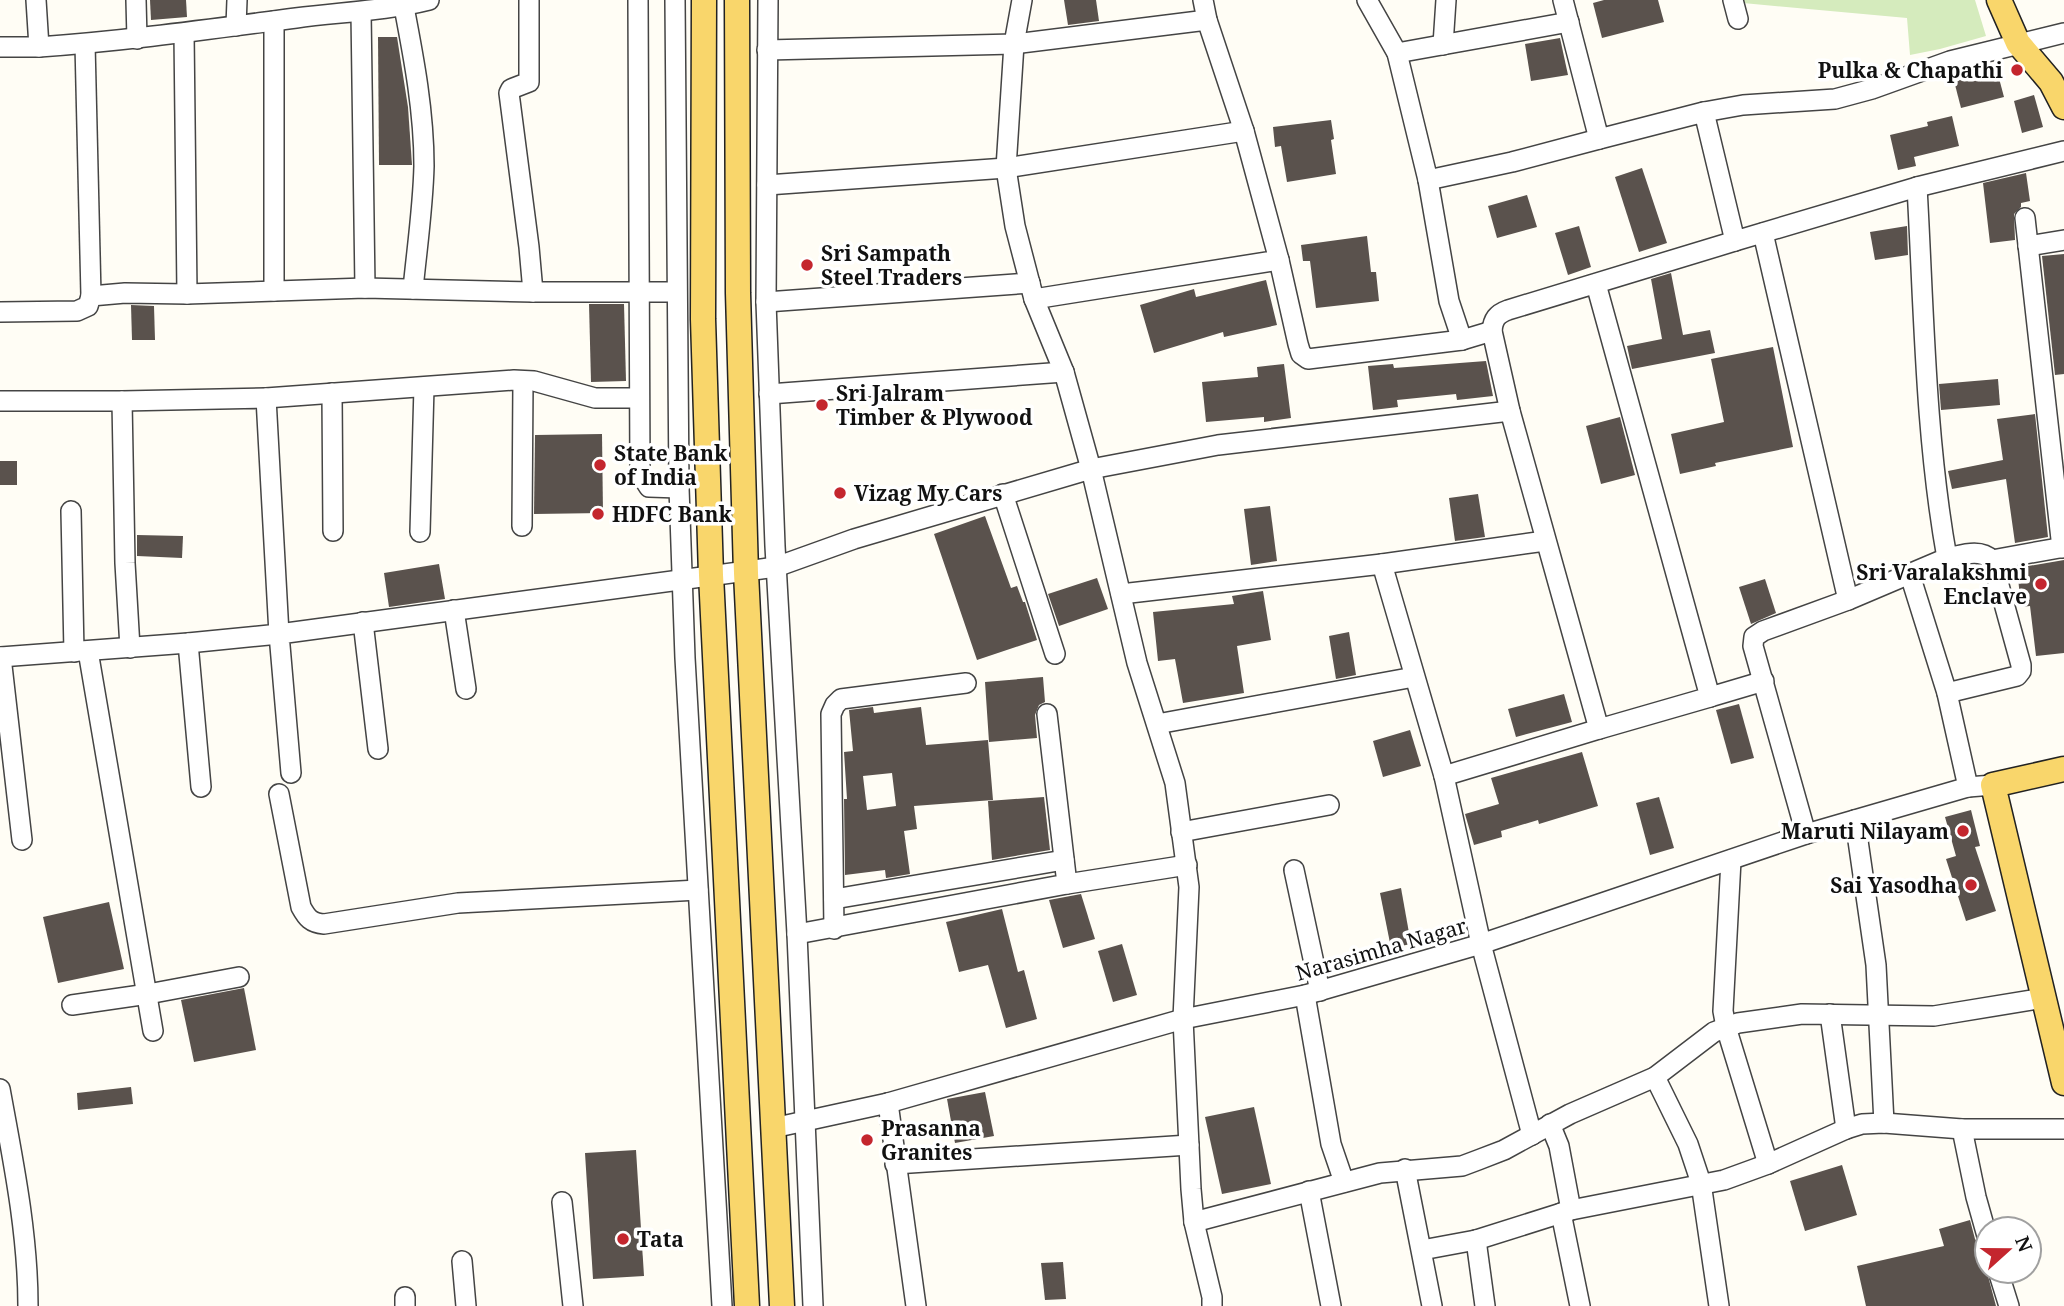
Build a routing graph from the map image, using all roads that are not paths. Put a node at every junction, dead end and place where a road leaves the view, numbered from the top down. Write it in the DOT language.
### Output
graph roads {
  1 [pos="36,0"];
  2 [pos="136,0"];
  3 [pos="237,0"];
  4 [pos="429,0"];
  5 [pos="529,0"];
  6 [pos="638,0"];
  7 [pos="675,0"];
  8 [pos="704,0"];
  9 [pos="737,0"];
  10 [pos="768,0"];
  11 [pos="1022,0"];
  12 [pos="1203,0"];
  13 [pos="1367,0"];
  14 [pos="1446,0"];
  15 [pos="1563,0"];
  16 [pos="1732,0"];
  17 [pos="1999,0"];
  18 [pos="337,7"];
  19 [pos="404,7"];
  20 [pos="361,12"];
  21 [pos="1738,19"];
  22 [pos="1207,20"];
  23 [pos="274,21"];
  24 [pos="1569,22"];
  25 [pos="236,26"];
  26 [pos="184,33"];
  27 [pos="2064,33"];
  28 [pos="136,39"];
  29 [pos="2018,43"];
  30 [pos="85,44"];
  31 [pos="1014,44"];
  32 [pos="1443,45"];
  33 [pos="0,47"];
  34 [pos="39,47"];
  35 [pos="766,50"];
  36 [pos="1397,53"];
  37 [pos="2064,107"];
  38 [pos="1704,112"];
  39 [pos="1244,131"];
  40 [pos="1599,139"];
  41 [pos="2064,151"];
  42 [pos="1006,168"];
  43 [pos="1428,180"];
  44 [pos="767,185"];
  45 [pos="1917,187"];
  46 [pos="2025,218"];
  47 [pos="1763,233"];
  48 [pos="2064,240"];
  49 [pos="1735,241"];
  50 [pos="2028,246"];
  51 [pos="1279,260"];
  52 [pos="1596,284"];
  53 [pos="365,288"];
  54 [pos="413,289"];
  55 [pos="274,291"];
  56 [pos="1032,291"];
  57 [pos="533,292"];
  58 [pos="639,292"];
  59 [pos="676,292"];
  60 [pos="187,294"];
  61 [pos="91,296"];
  62 [pos="766,302"];
  63 [pos="0,312"];
  64 [pos="1492,331"];
  65 [pos="1462,341"];
  66 [pos="1064,372"];
  67 [pos="523,381"];
  68 [pos="424,387"];
  69 [pos="332,393"];
  70 [pos="769,394"];
  71 [pos="266,397"];
  72 [pos="639,398"];
  73 [pos="0,401"];
  74 [pos="122,401"];
  75 [pos="1510,411"];
  76 [pos="1091,469"];
  77 [pos="679,488"];
  78 [pos="1003,494"];
  79 [pos="71,512"];
  80 [pos="522,526"];
  81 [pos="333,531"];
  82 [pos="420,532"];
  83 [pos="1545,541"];
  84 [pos="2063,548"];
  85 [pos="1947,558"];
  86 [pos="1992,560"];
  87 [pos="1382,564"];
  88 [pos="776,567"];
  89 [pos="746,573"];
  90 [pos="711,575"];
  91 [pos="1910,575"];
  92 [pos="682,579"];
  93 [pos="1121,594"];
  94 [pos="1848,600"];
  95 [pos="454,610"];
  96 [pos="363,622"];
  97 [pos="279,634"];
  98 [pos="188,643"];
  99 [pos="131,648"];
  100 [pos="81,652"];
  101 [pos="1055,654"];
  102 [pos="0,657"];
  103 [pos="1414,677"];
  104 [pos="1764,681"];
  105 [pos="966,683"];
  106 [pos="466,689"];
  107 [pos="1947,693"];
  108 [pos="1710,697"];
  109 [pos="1047,714"];
  110 [pos="1157,724"];
  111 [pos="1599,729"];
  112 [pos="378,749"];
  113 [pos="2064,769"];
  114 [pos="290,773"];
  115 [pos="1444,776"];
  116 [pos="1993,785"];
  117 [pos="201,787"];
  118 [pos="1968,787"];
  119 [pos="279,794"];
  120 [pos="1329,805"];
  121 [pos="1855,820"];
  122 [pos="1181,832"];
  123 [pos="1806,834"];
  124 [pos="22,841"];
  125 [pos="1064,860"];
  126 [pos="1731,860"];
  127 [pos="1187,864"];
  128 [pos="1294,870"];
  129 [pos="1067,884"];
  130 [pos="698,890"];
  131 [pos="834,899"];
  132 [pos="834,929"];
  133 [pos="797,934"];
  134 [pos="1481,944"];
  135 [pos="239,977"];
  136 [pos="1312,993"];
  137 [pos="148,994"];
  138 [pos="2044,998"];
  139 [pos="72,1005"];
  140 [pos="1830,1014"];
  141 [pos="1879,1017"];
  142 [pos="1183,1019"];
  143 [pos="1726,1027"];
  144 [pos="153,1031"];
  145 [pos="1655,1077"];
  146 [pos="2064,1083"];
  147 [pos="0,1089"];
  148 [pos="888,1103"];
  149 [pos="804,1122"];
  150 [pos="1884,1123"];
  151 [pos="1550,1124"];
  152 [pos="773,1128"];
  153 [pos="1846,1129"];
  154 [pos="1962,1129"];
  155 [pos="2064,1129"];
  156 [pos="1532,1135"];
  157 [pos="1189,1145"];
  158 [pos="6,1158"];
  159 [pos="895,1164"];
  160 [pos="1768,1164"];
  161 [pos="1405,1169"];
  162 [pos="1344,1182"];
  163 [pos="1701,1183"];
  164 [pos="1309,1191"];
  165 [pos="562,1202"];
  166 [pos="1566,1212"];
  167 [pos="1981,1215"];
  168 [pos="1194,1222"];
  169 [pos="1476,1240"];
  170 [pos="1422,1250"];
  171 [pos="462,1261"];
  172 [pos="2002,1285"];
  173 [pos="29,1306"];
  174 [pos="466,1306"];
  175 [pos="573,1306"];
  176 [pos="722,1306"];
  177 [pos="747,1306"];
  178 [pos="782,1306"];
  179 [pos="813,1306"];
  180 [pos="916,1306"];
  181 [pos="1212,1306"];
  182 [pos="1331,1306"];
  183 [pos="1432,1306"];
  184 [pos="1485,1306"];
  185 [pos="1580,1306"];
  186 [pos="1719,1306"];
  187 [pos="2009,1306"];
  1 -- 34 [label="street"];
  2 -- 28 [label="street"];
  3 -- 25 [label="street"];
  4 -- 19 [label="street"];
  5 -- 57 [label="street"];
  6 -- 58 [label="street"];
  7 -- 59 [label="street"];
  8 -- 90 [label="main road"];
  9 -- 89 [label="main road"];
  10 -- 35 [label="street"];
  11 -- 31 [label="street"];
  12 -- 22 [label="street"];
  13 -- 36 [label="street"];
  14 -- 32 [label="street"];
  15 -- 24 [label="street"];
  16 -- 21 [label="street"];
  17 -- 29 [label="main road"];
  18 -- 20 [label="street"];
  18 -- 23 [label="street"];
  19 -- 20 [label="street"];
  19 -- 54 [label="street"];
  20 -- 53 [label="street"];
  22 -- 31 [label="street"];
  22 -- 39 [label="street"];
  23 -- 25 [label="street"];
  23 -- 55 [label="street"];
  24 -- 32 [label="street"];
  24 -- 40 [label="street"];
  25 -- 26 [label="street"];
  26 -- 28 [label="street"];
  26 -- 60 [label="street"];
  27 -- 29 [label="street"];
  28 -- 30 [label="street"];
  29 -- 37 [label="main road"];
  29 -- 38 [label="street"];
  30 -- 34 [label="street"];
  30 -- 61 [label="street"];
  31 -- 35 [label="street"];
  31 -- 42 [label="street"];
  32 -- 36 [label="street"];
  33 -- 34 [label="street"];
  35 -- 44 [label="street"];
  36 -- 43 [label="street"];
  38 -- 40 [label="street"];
  38 -- 49 [label="street"];
  39 -- 42 [label="street"];
  39 -- 51 [label="street"];
  40 -- 43 [label="street"];
  41 -- 45 [label="street"];
  42 -- 44 [label="street"];
  42 -- 56 [label="street"];
  43 -- 65 [label="street"];
  44 -- 62 [label="street"];
  45 -- 47 [label="street"];
  45 -- 85 [label="street"];
  46 -- 50 [label="street"];
  47 -- 49 [label="street"];
  47 -- 94 [label="street"];
  48 -- 50 [label="street"];
  49 -- 52 [label="street"];
  50 -- 84 [label="street"];
  51 -- 56 [label="street"];
  51 -- 65 [label="street"];
  52 -- 64 [label="street"];
  52 -- 108 [label="street"];
  53 -- 54 [label="street"];
  53 -- 55 [label="street"];
  54 -- 57 [label="street"];
  55 -- 60 [label="street"];
  56 -- 62 [label="street"];
  56 -- 66 [label="street"];
  57 -- 58 [label="street"];
  58 -- 59 [label="street"];
  58 -- 72 [label="street"];
  59 -- 77 [label="street"];
  60 -- 61 [label="street"];
  61 -- 63 [label="street"];
  62 -- 70 [label="street"];
  64 -- 65 [label="street"];
  64 -- 75 [label="street"];
  66 -- 70 [label="street"];
  66 -- 76 [label="street"];
  67 -- 68 [label="street"];
  67 -- 72 [label="street"];
  67 -- 80 [label="street"];
  68 -- 69 [label="street"];
  68 -- 82 [label="street"];
  69 -- 71 [label="street"];
  69 -- 81 [label="street"];
  70 -- 88 [label="street"];
  71 -- 74 [label="street"];
  71 -- 97 [label="street"];
  72 -- 77 [label="street"];
  73 -- 74 [label="street"];
  74 -- 99 [label="street"];
  75 -- 76 [label="street"];
  75 -- 83 [label="street"];
  76 -- 78 [label="street"];
  76 -- 93 [label="street"];
  77 -- 92 [label="street"];
  78 -- 88 [label="street"];
  78 -- 101 [label="street"];
  79 -- 100 [label="street"];
  83 -- 87 [label="street"];
  83 -- 111 [label="street"];
  84 -- 86 [label="street"];
  85 -- 86 [label="street"];
  85 -- 91 [label="street"];
  86 -- 107 [label="street"];
  87 -- 93 [label="street"];
  87 -- 103 [label="street"];
  88 -- 89 [label="street"];
  88 -- 133 [label="street"];
  89 -- 90 [label="street"];
  89 -- 152 [label="main road"];
  90 -- 92 [label="street"];
  90 -- 177 [label="main road"];
  91 -- 94 [label="street"];
  91 -- 107 [label="street"];
  92 -- 95 [label="street"];
  92 -- 130 [label="street"];
  93 -- 110 [label="street"];
  94 -- 104 [label="street"];
  95 -- 96 [label="street"];
  95 -- 106 [label="street"];
  96 -- 97 [label="street"];
  96 -- 112 [label="street"];
  97 -- 98 [label="street"];
  97 -- 114 [label="street"];
  98 -- 99 [label="street"];
  98 -- 117 [label="street"];
  99 -- 100 [label="street"];
  100 -- 102 [label="street"];
  100 -- 137 [label="street"];
  102 -- 124 [label="street"];
  103 -- 110 [label="street"];
  103 -- 115 [label="street"];
  104 -- 108 [label="street"];
  104 -- 123 [label="street"];
  105 -- 131 [label="street"];
  107 -- 118 [label="street"];
  108 -- 111 [label="street"];
  109 -- 125 [label="street"];
  110 -- 122 [label="street"];
  111 -- 115 [label="street"];
  113 -- 116 [label="main road"];
  115 -- 134 [label="street"];
  116 -- 118 [label="street, Narasimha Nagar"];
  116 -- 138 [label="main road"];
  118 -- 121 [label="street, Narasimha Nagar"];
  119 -- 130 [label="street"];
  120 -- 122 [label="street"];
  121 -- 123 [label="street, Narasimha Nagar"];
  121 -- 141 [label="street"];
  122 -- 127 [label="street"];
  123 -- 126 [label="street, Narasimha Nagar"];
  125 -- 129 [label="street"];
  125 -- 131 [label="street"];
  126 -- 134 [label="street, Narasimha Nagar"];
  126 -- 143 [label="street"];
  127 -- 129 [label="street"];
  127 -- 142 [label="street"];
  128 -- 136 [label="street"];
  129 -- 132 [label="street"];
  130 -- 176 [label="street"];
  131 -- 132 [label="street"];
  132 -- 133 [label="street"];
  133 -- 149 [label="street"];
  134 -- 136 [label="street, Narasimha Nagar"];
  134 -- 156 [label="street"];
  135 -- 137 [label="street"];
  136 -- 142 [label="street, Narasimha Nagar"];
  136 -- 162 [label="street"];
  137 -- 139 [label="street"];
  137 -- 144 [label="street"];
  138 -- 141 [label="street"];
  138 -- 146 [label="main road"];
  140 -- 141 [label="street"];
  140 -- 143 [label="street"];
  140 -- 153 [label="street"];
  141 -- 150 [label="street"];
  142 -- 148 [label="street, Narasimha Nagar"];
  142 -- 157 [label="street"];
  143 -- 145 [label="street"];
  143 -- 160 [label="street"];
  145 -- 151 [label="street"];
  145 -- 163 [label="street"];
  147 -- 158 [label="street"];
  148 -- 149 [label="street, Narasimha Nagar"];
  148 -- 159 [label="street"];
  149 -- 152 [label="street, Narasimha Nagar"];
  149 -- 179 [label="street"];
  150 -- 153 [label="street"];
  150 -- 154 [label="street"];
  151 -- 156 [label="street"];
  151 -- 166 [label="street"];
  152 -- 178 [label="main road"];
  153 -- 160 [label="street"];
  154 -- 155 [label="street"];
  154 -- 167 [label="street"];
  156 -- 161 [label="street"];
  157 -- 159 [label="street"];
  157 -- 168 [label="street"];
  158 -- 173 [label="street"];
  159 -- 180 [label="street"];
  160 -- 163 [label="street"];
  161 -- 162 [label="street"];
  161 -- 170 [label="street"];
  162 -- 164 [label="street"];
  163 -- 166 [label="street"];
  163 -- 186 [label="street"];
  164 -- 168 [label="street"];
  164 -- 182 [label="street"];
  165 -- 175 [label="street"];
  166 -- 169 [label="street"];
  166 -- 185 [label="street"];
  168 -- 181 [label="street"];
  169 -- 170 [label="street"];
  169 -- 184 [label="street"];
  170 -- 183 [label="street"];
  171 -- 174 [label="street"];
  172 -- 187 [label="street"];
}
